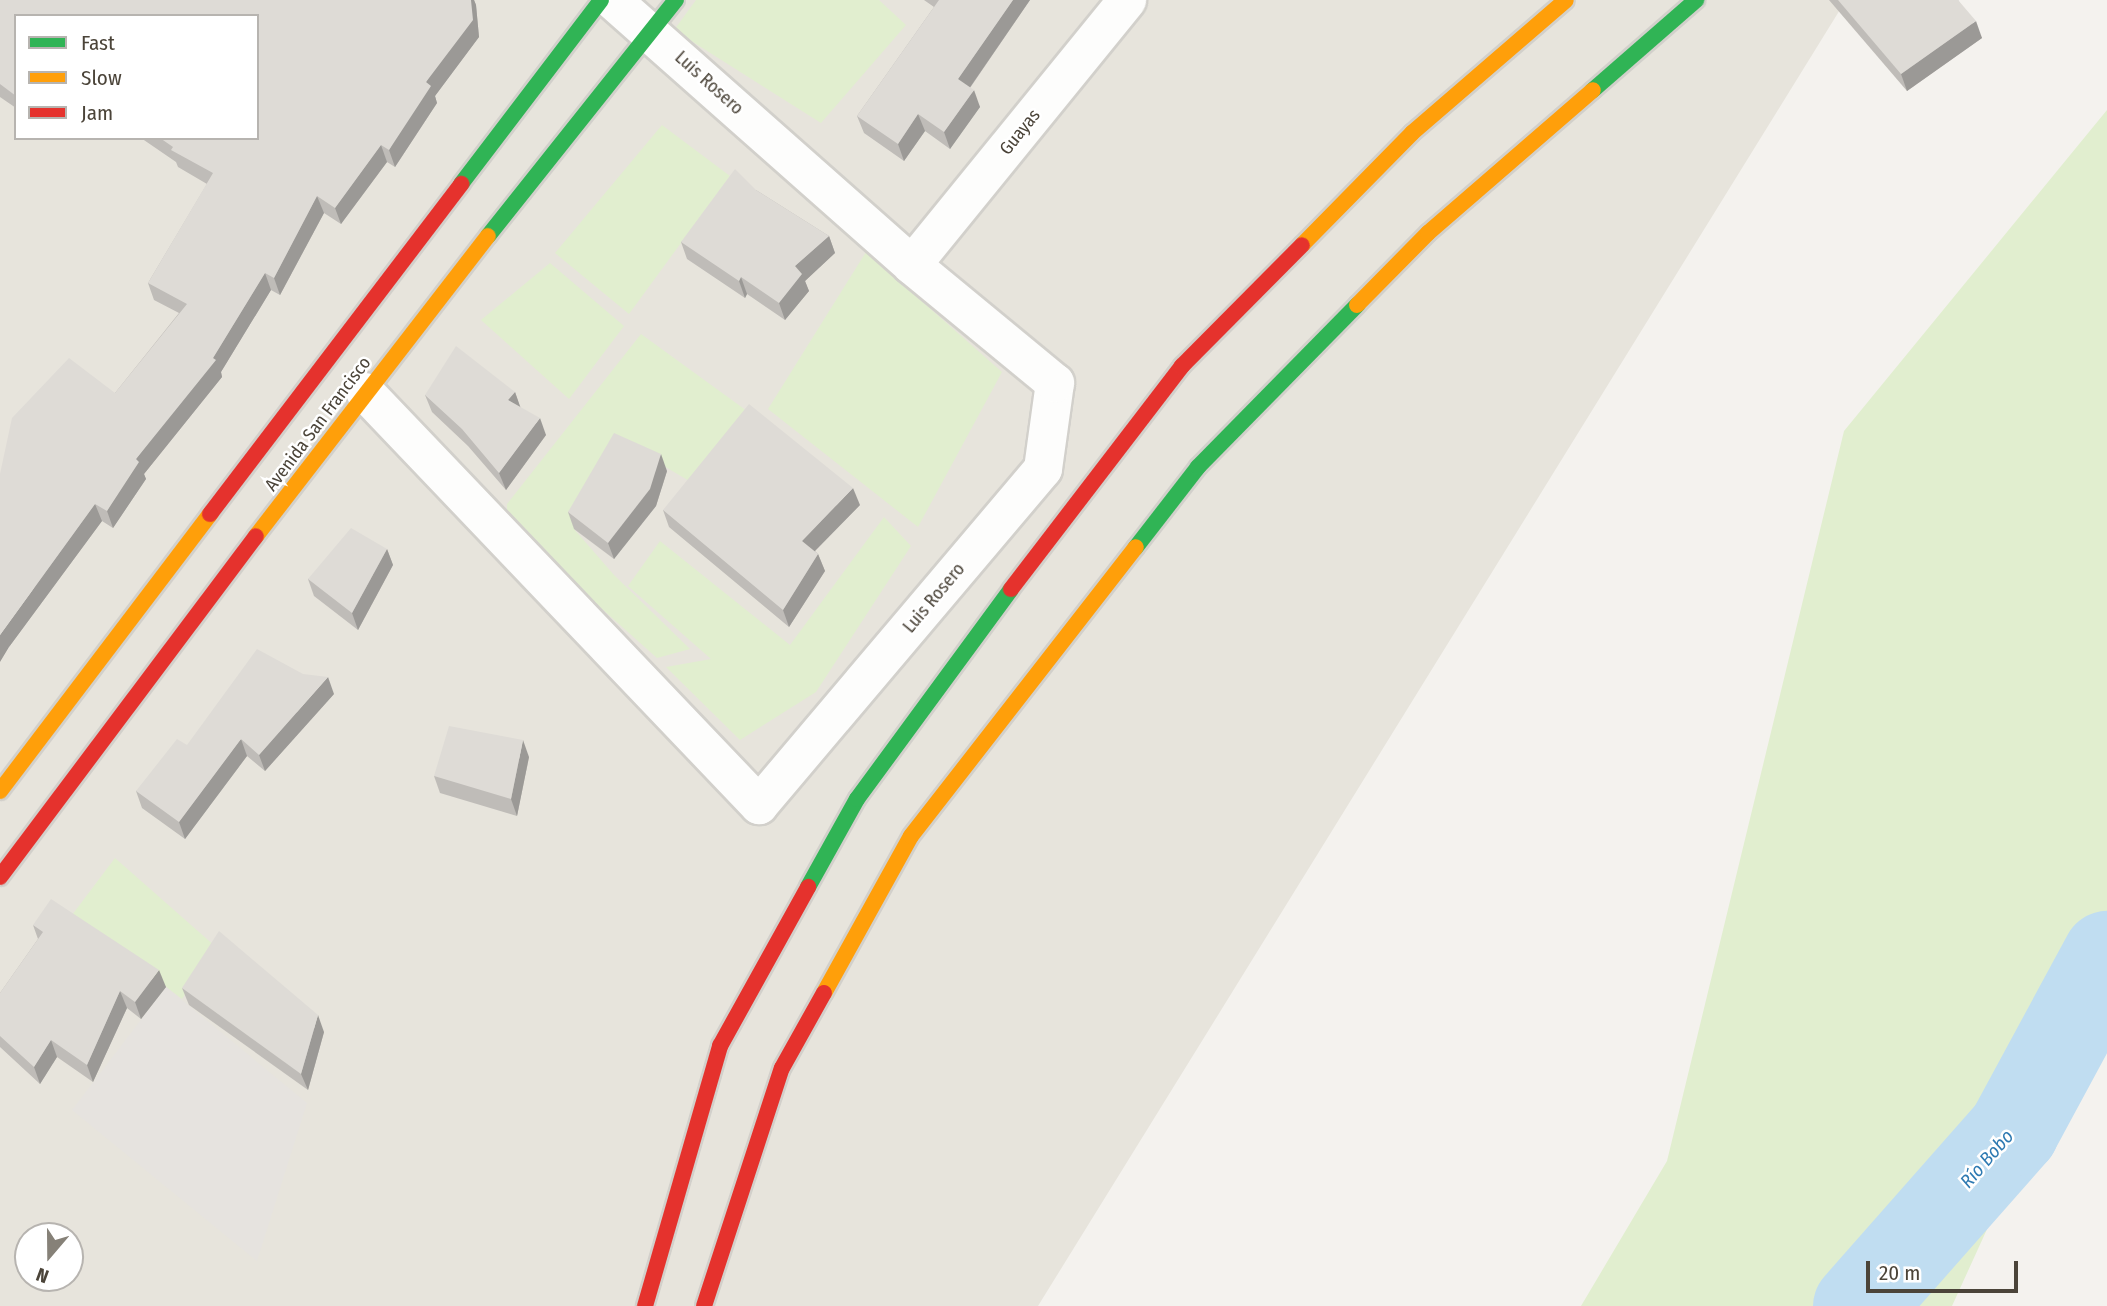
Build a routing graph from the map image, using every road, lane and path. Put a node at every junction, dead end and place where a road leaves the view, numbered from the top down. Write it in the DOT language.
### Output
graph roads {
  1 [pos="601,0"];
  2 [pos="612,0"];
  3 [pos="676,0"];
  4 [pos="1127,0"];
  5 [pos="1566,0"];
  6 [pos="1696,0"];
  7 [pos="651,32"];
  8 [pos="912,265"];
  9 [pos="365,392"];
  10 [pos="0,791"];
  11 [pos="0,877"];
  12 [pos="645,1306"];
  13 [pos="704,1306"];
  1 -- 10 [label="main road, Avenida San Francisco"];
  2 -- 7 [label="street, Luis Rosero"];
  3 -- 7 [label="main road, Avenida San Francisco"];
  4 -- 8 [label="street, Guayas"];
  5 -- 12 [label="main road"];
  6 -- 13 [label="main road"];
  7 -- 8 [label="street, Luis Rosero"];
  7 -- 9 [label="main road, Avenida San Francisco"];
  8 -- 9 [label="street, Luis Rosero"];
  9 -- 11 [label="main road, Avenida San Francisco"];
}
